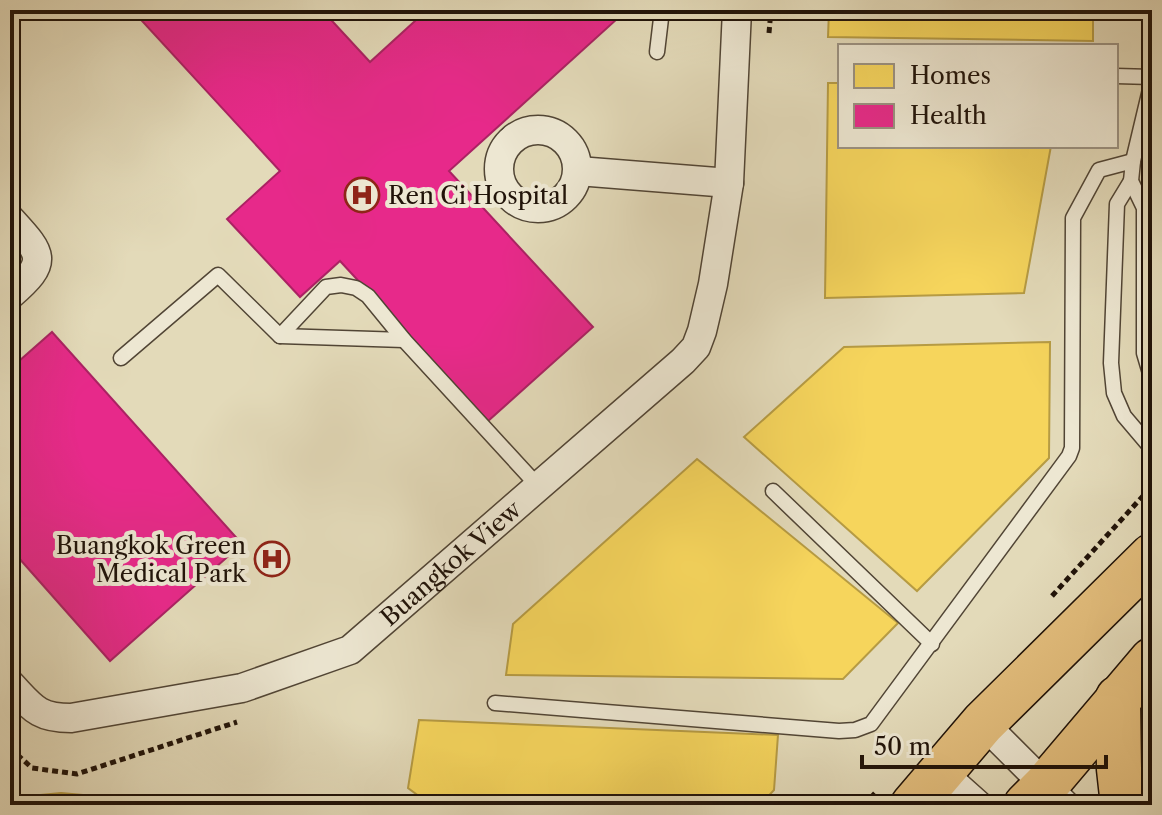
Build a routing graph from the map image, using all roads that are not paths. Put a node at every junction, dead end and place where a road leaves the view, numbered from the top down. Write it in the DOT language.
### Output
graph roads {
  1 [pos="662,10"];
  2 [pos="737,10"];
  3 [pos="657,52"];
  4 [pos="1118,76"];
  5 [pos="1152,79"];
  6 [pos="1133,161"];
  7 [pos="578,171"];
  8 [pos="1131,181"];
  9 [pos="729,183"];
  10 [pos="10,219"];
  11 [pos="10,295"];
  12 [pos="280,336"];
  13 [pos="404,340"];
  14 [pos="121,358"];
  15 [pos="1152,380"];
  16 [pos="1152,449"];
  17 [pos="538,486"];
  18 [pos="773,491"];
  19 [pos="1152,556"];
  20 [pos="932,644"];
  21 [pos="1152,660"];
  22 [pos="10,684"];
  23 [pos="1118,698"];
  24 [pos="495,703"];
  25 [pos="983,723"];
  26 [pos="941,772"];
  27 [pos="1046,798"];
  28 [pos="913,805"];
  29 [pos="978,805"];
  30 [pos="1123,805"];
  1 -- 3 [label="lane"];
  2 -- 9 [label="street, Buangkok View"];
  4 -- 5 [label="lane"];
  5 -- 6 [label="lane"];
  6 -- 8 [label="lane"];
  6 -- 20 [label="lane"];
  7 -- 9 [label="street"];
  8 -- 15 [label="lane"];
  8 -- 16 [label="lane"];
  9 -- 17 [label="street, Buangkok View"];
  10 -- 11 [label="street"];
  12 -- 13 [label="lane"];
  12 -- 13 [label="lane"];
  12 -- 14 [label="lane"];
  13 -- 17 [label="lane"];
  17 -- 22 [label="street, Buangkok View"];
  18 -- 20 [label="lane"];
  19 -- 25 [label="main road"];
  20 -- 24 [label="lane"];
  21 -- 23 [label="main road"];
  23 -- 27 [label="main road"];
  23 -- 30 [label="main road"];
  25 -- 26 [label="main road"];
  25 -- 27 [label="street"];
  26 -- 28 [label="main road"];
  26 -- 29 [label="street"];
}
